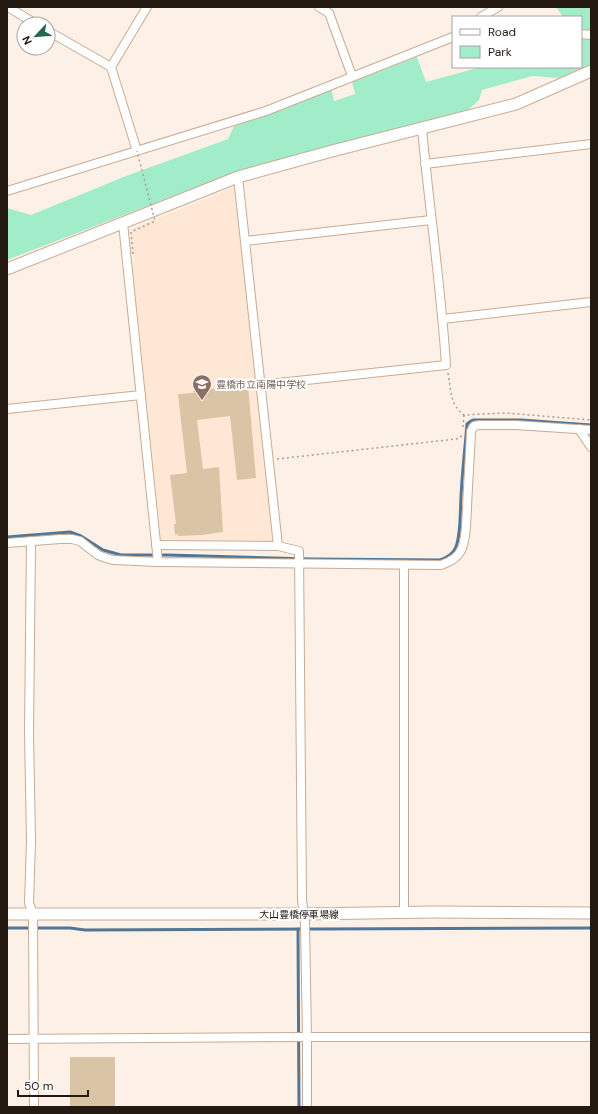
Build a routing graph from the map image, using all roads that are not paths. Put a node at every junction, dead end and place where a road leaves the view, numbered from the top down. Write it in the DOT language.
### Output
graph roads {
  1 [pos="8,7"];
  2 [pos="147,7"];
  3 [pos="319,7"];
  4 [pos="498,7"];
  5 [pos="331,10"];
  6 [pos="23,16"];
  7 [pos="484,16"];
  8 [pos="56,36"];
  9 [pos="452,37"];
  10 [pos="111,67"];
  11 [pos="591,71"];
  12 [pos="352,76"];
  13 [pos="422,128"];
  14 [pos="591,144"];
  15 [pos="137,151"];
  16 [pos="425,164"];
  17 [pos="238,177"];
  18 [pos="7,191"];
  19 [pos="431,220"];
  20 [pos="123,223"];
  21 [pos="245,242"];
  22 [pos="7,269"];
  23 [pos="591,302"];
  24 [pos="443,319"];
  25 [pos="260,385"];
  26 [pos="141,394"];
  27 [pos="7,409"];
  28 [pos="579,429"];
  29 [pos="591,430"];
  30 [pos="591,447"];
  31 [pos="31,541"];
  32 [pos="7,542"];
  33 [pos="278,546"];
  34 [pos="157,548"];
  35 [pos="158,562"];
  36 [pos="299,564"];
  37 [pos="404,566"];
  38 [pos="404,913"];
  39 [pos="591,913"];
  40 [pos="7,914"];
  41 [pos="33,914"];
  42 [pos="304,918"];
  43 [pos="306,1037"];
  44 [pos="591,1037"];
  45 [pos="34,1039"];
  46 [pos="7,1040"];
  47 [pos="34,1107"];
  48 [pos="307,1107"];
  1 -- 6 [label="street"];
  2 -- 10 [label="street"];
  3 -- 5 [label="street"];
  4 -- 7 [label="street"];
  5 -- 12 [label="street"];
  8 -- 10 [label="street"];
  9 -- 12 [label="street"];
  10 -- 15 [label="street"];
  11 -- 13 [label="street"];
  12 -- 15 [label="street"];
  13 -- 16 [label="street"];
  13 -- 17 [label="street"];
  14 -- 16 [label="street"];
  15 -- 18 [label="street"];
  16 -- 19 [label="street"];
  17 -- 20 [label="street"];
  17 -- 21 [label="street"];
  19 -- 21 [label="street"];
  19 -- 24 [label="street"];
  20 -- 22 [label="street"];
  20 -- 26 [label="street"];
  21 -- 25 [label="street"];
  23 -- 24 [label="street"];
  24 -- 25 [label="street"];
  25 -- 33 [label="street"];
  26 -- 27 [label="street"];
  26 -- 34 [label="street"];
  28 -- 29 [label="street"];
  28 -- 30 [label="street"];
  28 -- 37 [label="street"];
  31 -- 32 [label="street"];
  31 -- 35 [label="street"];
  31 -- 41 [label="street"];
  33 -- 34 [label="street"];
  33 -- 36 [label="street"];
  34 -- 35 [label="street"];
  35 -- 36 [label="street"];
  36 -- 37 [label="street"];
  36 -- 42 [label="street"];
  37 -- 38 [label="street"];
  38 -- 39 [label="street, 大山豊橋停車場線"];
  38 -- 42 [label="street, 大山豊橋停車場線"];
  40 -- 41 [label="street, 大山豊橋停車場線"];
  41 -- 42 [label="street, 大山豊橋停車場線"];
  41 -- 45 [label="street"];
  42 -- 43 [label="street"];
  43 -- 44 [label="street"];
  43 -- 45 [label="street"];
  43 -- 48 [label="street"];
  45 -- 46 [label="street"];
  45 -- 47 [label="street"];
}
